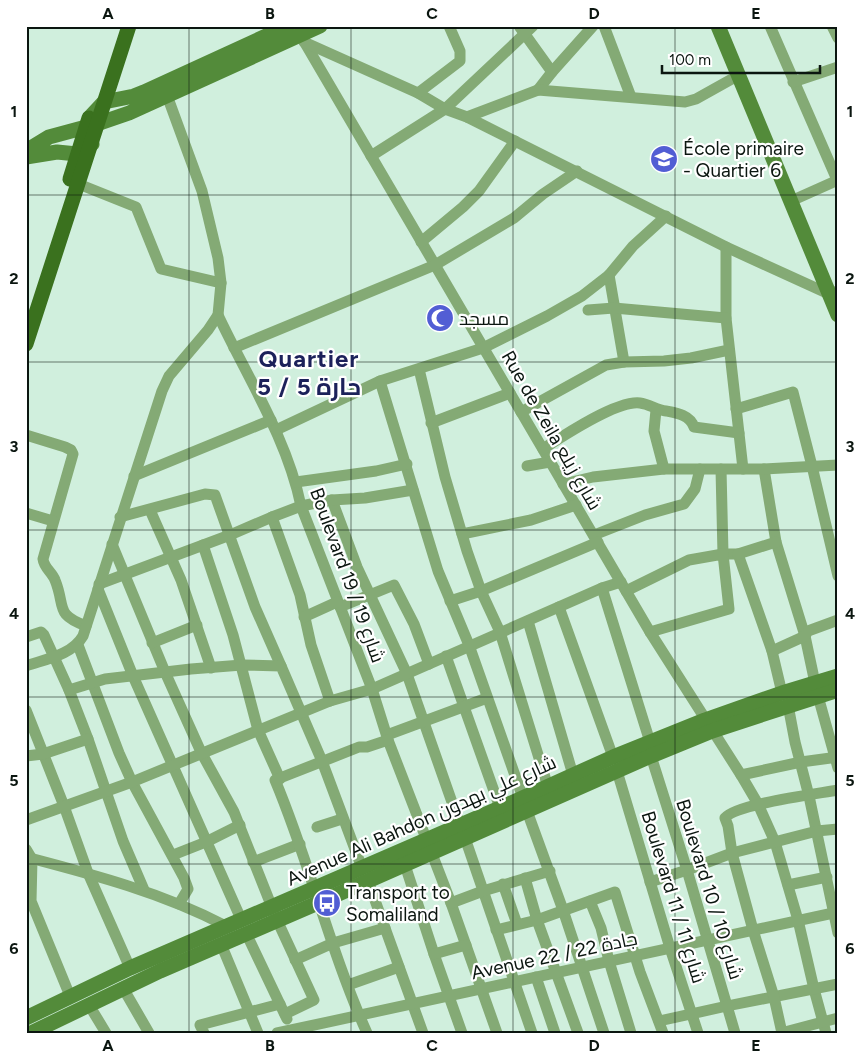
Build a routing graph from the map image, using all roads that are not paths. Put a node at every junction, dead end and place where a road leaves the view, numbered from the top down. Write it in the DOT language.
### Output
graph roads {
  1 [pos="120,26"];
  2 [pos="129,26"];
  3 [pos="320,26"];
  4 [pos="449,26"];
  5 [pos="533,26"];
  6 [pos="593,26"];
  7 [pos="604,26"];
  8 [pos="718,26"];
  9 [pos="770,26"];
  10 [pos="832,26"];
  11 [pos="521,30"];
  12 [pos="297,32"];
  13 [pos="838,38"];
  14 [pos="838,67"];
  15 [pos="552,72"];
  16 [pos="739,75"];
  17 [pos="793,82"];
  18 [pos="165,90"];
  19 [pos="538,90"];
  20 [pos="418,93"];
  21 [pos="631,97"];
  22 [pos="104,102"];
  23 [pos="445,109"];
  24 [pos="467,117"];
  25 [pos="91,123"];
  26 [pos="515,141"];
  27 [pos="92,144"];
  28 [pos="26,150"];
  29 [pos="77,154"];
  30 [pos="371,156"];
  31 [pos="26,157"];
  32 [pos="576,171"];
  33 [pos="838,181"];
  34 [pos="74,182"];
  35 [pos="791,201"];
  36 [pos="666,216"];
  37 [pos="421,242"];
  38 [pos="726,248"];
  39 [pos="435,265"];
  40 [pos="609,276"];
  41 [pos="221,283"];
  42 [pos="833,292"];
  43 [pos="614,308"];
  44 [pos="588,310"];
  45 [pos="26,313"];
  46 [pos="218,314"];
  47 [pos="838,314"];
  48 [pos="726,318"];
  49 [pos="26,344"];
  50 [pos="234,348"];
  51 [pos="483,348"];
  52 [pos="729,350"];
  53 [pos="624,362"];
  54 [pos="419,369"];
  55 [pos="380,381"];
  56 [pos="510,393"];
  57 [pos="736,409"];
  58 [pos="656,410"];
  59 [pos="521,412"];
  60 [pos="431,423"];
  61 [pos="273,425"];
  62 [pos="739,433"];
  63 [pos="26,435"];
  64 [pos="542,448"];
  65 [pos="550,462"];
  66 [pos="407,464"];
  67 [pos="838,465"];
  68 [pos="527,466"];
  69 [pos="812,466"];
  70 [pos="664,469"];
  71 [pos="700,469"];
  72 [pos="721,469"];
  73 [pos="743,469"];
  74 [pos="764,469"];
  75 [pos="134,476"];
  76 [pos="296,482"];
  77 [pos="564,484"];
  78 [pos="414,490"];
  79 [pos="332,500"];
  80 [pos="576,505"];
  81 [pos="301,506"];
  82 [pos="150,510"];
  83 [pos="26,513"];
  84 [pos="272,517"];
  85 [pos="120,518"];
  86 [pos="53,521"];
  87 [pos="462,534"];
  88 [pos="230,535"];
  89 [pos="596,539"];
  90 [pos="776,542"];
  91 [pos="112,544"];
  92 [pos="203,545"];
  93 [pos="723,554"];
  94 [pos="738,554"];
  95 [pos="170,556"];
  96 [pos="124,574"];
  97 [pos="838,576"];
  98 [pos="98,586"];
  99 [pos="623,586"];
  100 [pos="602,588"];
  101 [pos="481,591"];
  102 [pos="369,594"];
  103 [pos="450,600"];
  104 [pos="339,605"];
  105 [pos="559,607"];
  106 [pos="304,616"];
  107 [pos="838,620"];
  108 [pos="528,621"];
  109 [pos="197,625"];
  110 [pos="86,626"];
  111 [pos="500,632"];
  112 [pos="650,632"];
  113 [pos="806,636"];
  114 [pos="26,637"];
  115 [pos="152,643"];
  116 [pos="78,645"];
  117 [pos="469,645"];
  118 [pos="772,651"];
  119 [pos="54,656"];
  120 [pos="446,656"];
  121 [pos="429,664"];
  122 [pos="242,665"];
  123 [pos="26,666"];
  124 [pos="281,666"];
  125 [pos="211,668"];
  126 [pos="165,672"];
  127 [pos="407,674"];
  128 [pos="133,676"];
  129 [pos="838,676"];
  130 [pos="93,682"];
  131 [pos="372,689"];
  132 [pos="817,689"];
  133 [pos="69,690"];
  134 [pos="838,690"];
  135 [pos="487,698"];
  136 [pos="785,699"];
  137 [pos="330,702"];
  138 [pos="464,706"];
  139 [pos="26,710"];
  140 [pos="301,713"];
  141 [pos="424,721"];
  142 [pos="708,725"];
  143 [pos="258,730"];
  144 [pos="388,738"];
  145 [pos="88,739"];
  146 [pos="651,749"];
  147 [pos="201,752"];
  148 [pos="43,754"];
  149 [pos="26,756"];
  150 [pos="322,761"];
  151 [pos="837,761"];
  152 [pos="801,762"];
  153 [pos="615,764"];
  154 [pos="172,765"];
  155 [pos="741,775"];
  156 [pos="573,776"];
  157 [pos="280,778"];
  158 [pos="132,782"];
  159 [pos="548,787"];
  160 [pos="838,790"];
  161 [pos="106,791"];
  162 [pos="809,796"];
  163 [pos="758,804"];
  164 [pos="525,805"];
  165 [pos="64,806"];
  166 [pos="500,808"];
  167 [pos="342,819"];
  168 [pos="26,820"];
  169 [pos="240,826"];
  170 [pos="317,827"];
  171 [pos="838,829"];
  172 [pos="462,832"];
  173 [pos="817,832"];
  174 [pos="206,842"];
  175 [pos="775,842"];
  176 [pos="300,844"];
  177 [pos="428,847"];
  178 [pos="732,852"];
  179 [pos="28,855"];
  180 [pos="173,855"];
  181 [pos="253,862"];
  182 [pos="405,865"];
  183 [pos="688,870"];
  184 [pos="550,871"];
  185 [pos="88,873"];
  186 [pos="365,874"];
  187 [pos="826,877"];
  188 [pos="525,878"];
  189 [pos="650,882"];
  190 [pos="503,884"];
  191 [pos="788,885"];
  192 [pos="144,890"];
  193 [pos="483,891"];
  194 [pos="317,895"];
  195 [pos="590,901"];
  196 [pos="451,903"];
  197 [pos="179,904"];
  198 [pos="563,910"];
  199 [pos="836,912"];
  200 [pos="274,913"];
  201 [pos="537,920"];
  202 [pos="798,920"];
  203 [pos="517,924"];
  204 [pos="226,926"];
  205 [pos="244,926"];
  206 [pos="385,928"];
  207 [pos="496,930"];
  208 [pos="753,930"];
  209 [pos="838,933"];
  210 [pos="708,940"];
  211 [pos="333,943"];
  212 [pos="221,944"];
  213 [pos="466,945"];
  214 [pos="670,948"];
  215 [pos="434,954"];
  216 [pos="636,955"];
  217 [pos="295,960"];
  218 [pos="609,961"];
  219 [pos="399,967"];
  220 [pos="583,967"];
  221 [pos="130,968"];
  222 [pos="556,973"];
  223 [pos="536,977"];
  224 [pos="514,982"];
  225 [pos="838,984"];
  226 [pos="348,985"];
  227 [pos="123,988"];
  228 [pos="482,988"];
  229 [pos="814,989"];
  230 [pos="70,996"];
  231 [pos="448,996"];
  232 [pos="774,997"];
  233 [pos="412,1004"];
  234 [pos="89,1005"];
  235 [pos="727,1006"];
  236 [pos="282,1009"];
  237 [pos="249,1011"];
  238 [pos="693,1014"];
  239 [pos="359,1015"];
  240 [pos="26,1018"];
  241 [pos="838,1018"];
  242 [pos="661,1027"];
  243 [pos="327,1028"];
  244 [pos="825,1028"];
  245 [pos="202,1029"];
  246 [pos="292,1031"];
  247 [pos="31,1033"];
  248 [pos="106,1033"];
  249 [pos="149,1033"];
  250 [pos="258,1033"];
  251 [pos="277,1033"];
  252 [pos="367,1033"];
  253 [pos="423,1033"];
  254 [pos="462,1033"];
  255 [pos="497,1033"];
  256 [pos="532,1033"];
  257 [pos="554,1033"];
  258 [pos="578,1033"];
  259 [pos="604,1033"];
  260 [pos="631,1033"];
  261 [pos="698,1033"];
  262 [pos="735,1033"];
  263 [pos="782,1033"];
  1 -- 25 [label="main road"];
  2 -- 22 [label="main road"];
  3 -- 12 [label="main road"];
  4 -- 20 [label="street"];
  5 -- 11 [label="street"];
  6 -- 15 [label="street"];
  7 -- 21 [label="street"];
  8 -- 16 [label="main road"];
  9 -- 17 [label="street"];
  10 -- 13 [label="street"];
  11 -- 15 [label="street"];
  11 -- 23 [label="street"];
  12 -- 18 [label="main road"];
  12 -- 20 [label="street"];
  12 -- 30 [label="street, Rue de Zeila شارع زيلع"];
  14 -- 17 [label="street"];
  15 -- 19 [label="street"];
  16 -- 21 [label="street"];
  16 -- 35 [label="main road"];
  17 -- 33 [label="street"];
  18 -- 22 [label="main road"];
  18 -- 25 [label="main road"];
  18 -- 41 [label="street"];
  19 -- 21 [label="street"];
  19 -- 24 [label="street"];
  20 -- 23 [label="street"];
  22 -- 25 [label="main road"];
  23 -- 24 [label="street"];
  23 -- 30 [label="street"];
  24 -- 26 [label="street"];
  25 -- 27 [label="main road"];
  25 -- 28 [label="main road"];
  25 -- 29 [label="main road"];
  26 -- 32 [label="street"];
  26 -- 37 [label="street"];
  27 -- 29 [label="main road"];
  27 -- 34 [label="main road"];
  29 -- 31 [label="main road"];
  29 -- 34 [label="main road"];
  30 -- 37 [label="street, Rue de Zeila شارع زيلع"];
  32 -- 36 [label="street"];
  32 -- 39 [label="street"];
  33 -- 35 [label="street"];
  34 -- 41 [label="street"];
  34 -- 45 [label="main road"];
  34 -- 49 [label="main road"];
  35 -- 42 [label="main road"];
  36 -- 38 [label="street"];
  36 -- 40 [label="street"];
  37 -- 39 [label="street, Rue de Zeila شارع زيلع"];
  38 -- 42 [label="street"];
  38 -- 48 [label="street"];
  39 -- 50 [label="street"];
  39 -- 51 [label="street, Rue de Zeila شارع زيلع"];
  40 -- 43 [label="street"];
  40 -- 51 [label="street"];
  41 -- 46 [label="street"];
  42 -- 47 [label="main road"];
  43 -- 44 [label="street"];
  43 -- 48 [label="street"];
  43 -- 53 [label="street"];
  46 -- 50 [label="street, Boulevard 19 / شارع 19"];
  46 -- 75 [label="street"];
  48 -- 52 [label="street"];
  50 -- 61 [label="street, Boulevard 19 / شارع 19"];
  51 -- 54 [label="street"];
  51 -- 56 [label="street, Rue de Zeila شارع زيلع"];
  52 -- 53 [label="street"];
  52 -- 57 [label="street"];
  53 -- 59 [label="street"];
  54 -- 55 [label="street"];
  54 -- 60 [label="street"];
  55 -- 61 [label="street"];
  55 -- 66 [label="street"];
  56 -- 59 [label="street, Rue de Zeila شارع زيلع"];
  56 -- 60 [label="street"];
  57 -- 62 [label="street"];
  57 -- 69 [label="street"];
  58 -- 62 [label="street"];
  58 -- 64 [label="street"];
  58 -- 70 [label="street"];
  59 -- 64 [label="street, Rue de Zeila شارع زيلع"];
  60 -- 87 [label="street"];
  61 -- 75 [label="street"];
  61 -- 76 [label="street, Boulevard 19 / شارع 19"];
  62 -- 73 [label="street"];
  63 -- 86 [label="street"];
  64 -- 65 [label="street, Rue de Zeila شارع زيلع"];
  65 -- 68 [label="street"];
  65 -- 77 [label="street, Rue de Zeila شارع زيلع"];
  66 -- 76 [label="street"];
  66 -- 78 [label="street"];
  67 -- 69 [label="street"];
  69 -- 74 [label="street"];
  69 -- 97 [label="street"];
  70 -- 71 [label="street"];
  70 -- 77 [label="street"];
  71 -- 72 [label="street"];
  71 -- 89 [label="street"];
  72 -- 73 [label="street"];
  72 -- 93 [label="street"];
  73 -- 74 [label="street"];
  74 -- 90 [label="street"];
  75 -- 85 [label="street"];
  76 -- 81 [label="street, Boulevard 19 / شارع 19"];
  77 -- 80 [label="street, Rue de Zeila شارع زيلع"];
  78 -- 79 [label="street"];
  78 -- 103 [label="street"];
  79 -- 81 [label="street"];
  79 -- 102 [label="street"];
  80 -- 87 [label="street"];
  80 -- 89 [label="street, Rue de Zeila شارع زيلع"];
  81 -- 84 [label="street"];
  81 -- 104 [label="street, Boulevard 19 / شارع 19"];
  82 -- 85 [label="street"];
  82 -- 88 [label="street"];
  82 -- 95 [label="street"];
  83 -- 86 [label="street"];
  84 -- 88 [label="street"];
  84 -- 106 [label="street"];
  85 -- 91 [label="street"];
  86 -- 110 [label="street"];
  87 -- 101 [label="street"];
  88 -- 92 [label="street"];
  88 -- 124 [label="street"];
  89 -- 99 [label="street, Rue de Zeila شارع زيلع"];
  89 -- 101 [label="street"];
  90 -- 94 [label="street"];
  90 -- 113 [label="street"];
  91 -- 96 [label="street"];
  91 -- 98 [label="street"];
  92 -- 95 [label="street"];
  92 -- 122 [label="street"];
  93 -- 94 [label="street"];
  93 -- 99 [label="street"];
  93 -- 112 [label="street"];
  94 -- 118 [label="street"];
  95 -- 96 [label="street"];
  95 -- 109 [label="street"];
  96 -- 98 [label="street"];
  96 -- 115 [label="street"];
  98 -- 110 [label="street"];
  98 -- 128 [label="street"];
  99 -- 100 [label="street"];
  99 -- 112 [label="street, Rue de Zeila شارع زيلع"];
  100 -- 105 [label="street"];
  100 -- 146 [label="street, Boulevard 10 / شارع 10"];
  101 -- 103 [label="street"];
  101 -- 111 [label="street"];
  102 -- 104 [label="street"];
  102 -- 121 [label="street"];
  102 -- 127 [label="street"];
  103 -- 117 [label="street"];
  104 -- 106 [label="street"];
  104 -- 131 [label="street, Boulevard 19 / شارع 19"];
  105 -- 108 [label="street"];
  105 -- 153 [label="street, Boulevard 11 / شارع 11"];
  106 -- 137 [label="street"];
  107 -- 113 [label="street"];
  108 -- 111 [label="street"];
  108 -- 156 [label="street"];
  109 -- 115 [label="street"];
  109 -- 125 [label="street"];
  110 -- 116 [label="street"];
  111 -- 117 [label="street"];
  111 -- 159 [label="street"];
  112 -- 142 [label="street, Rue de Zeila شارع زيلع"];
  113 -- 118 [label="street"];
  113 -- 132 [label="street"];
  114 -- 119 [label="street"];
  115 -- 126 [label="street"];
  116 -- 119 [label="street"];
  116 -- 130 [label="street"];
  117 -- 120 [label="street"];
  117 -- 135 [label="street"];
  118 -- 136 [label="street"];
  119 -- 123 [label="street"];
  119 -- 133 [label="street"];
  120 -- 121 [label="street"];
  120 -- 138 [label="street"];
  121 -- 127 [label="street"];
  122 -- 124 [label="street"];
  122 -- 125 [label="street"];
  122 -- 143 [label="street"];
  124 -- 140 [label="street"];
  125 -- 126 [label="street"];
  126 -- 128 [label="street"];
  126 -- 147 [label="street"];
  127 -- 131 [label="street"];
  127 -- 141 [label="street"];
  128 -- 130 [label="street"];
  128 -- 154 [label="street"];
  129 -- 132 [label="main road, Avenue Ali Bahdon شارع علي بهدون"];
  130 -- 133 [label="street"];
  130 -- 158 [label="street"];
  131 -- 137 [label="street"];
  131 -- 144 [label="street, Boulevard 19 / شارع 19"];
  132 -- 134 [label="main road, Avenue Ali Bahdon شارع علي بهدون"];
  132 -- 136 [label="main road, Avenue Ali Bahdon شارع علي بهدون"];
  132 -- 151 [label="street"];
  133 -- 145 [label="street"];
  135 -- 138 [label="street"];
  135 -- 164 [label="street"];
  136 -- 142 [label="main road, Avenue Ali Bahdon شارع علي بهدون"];
  136 -- 152 [label="street"];
  137 -- 140 [label="street"];
  138 -- 141 [label="street"];
  138 -- 166 [label="street"];
  139 -- 148 [label="street"];
  140 -- 143 [label="street"];
  140 -- 150 [label="street"];
  141 -- 144 [label="street"];
  141 -- 172 [label="street"];
  142 -- 146 [label="main road, Avenue Ali Bahdon شارع علي بهدون"];
  142 -- 155 [label="street, Rue de Zeila شارع زيلع"];
  143 -- 147 [label="street"];
  143 -- 157 [label="street"];
  144 -- 150 [label="street"];
  144 -- 177 [label="street, Boulevard 19 / شارع 19"];
  145 -- 148 [label="street"];
  145 -- 161 [label="street"];
  146 -- 153 [label="main road, Avenue Ali Bahdon شارع علي بهدون"];
  146 -- 183 [label="street, Boulevard 10 / شارع 10"];
  147 -- 154 [label="street"];
  147 -- 169 [label="street"];
  148 -- 149 [label="street"];
  148 -- 165 [label="street"];
  150 -- 157 [label="street"];
  150 -- 167 [label="street"];
  151 -- 152 [label="street"];
  152 -- 155 [label="street"];
  152 -- 162 [label="street"];
  153 -- 156 [label="main road, Avenue Ali Bahdon شارع علي بهدون"];
  153 -- 164 [label="main road, Avenue Ali Bahdon شارع علي بهدون"];
  153 -- 189 [label="street, Boulevard 11 / شارع 11"];
  154 -- 158 [label="street"];
  154 -- 174 [label="street"];
  155 -- 163 [label="street, Rue de Zeila شارع زيلع"];
  156 -- 159 [label="main road, Avenue Ali Bahdon شارع علي بهدون"];
  157 -- 176 [label="street"];
  158 -- 161 [label="street"];
  158 -- 180 [label="street"];
  159 -- 164 [label="main road, Avenue Ali Bahdon شارع علي بهدون"];
  160 -- 162 [label="street"];
  161 -- 165 [label="street"];
  161 -- 192 [label="street"];
  162 -- 163 [label="street"];
  162 -- 173 [label="street"];
  163 -- 175 [label="street, Rue de Zeila شارع زيلع"];
  163 -- 178 [label="street"];
  164 -- 166 [label="main road, Avenue Ali Bahdon شارع علي بهدون"];
  164 -- 172 [label="main road, Avenue Ali Bahdon شارع علي بهدون"];
  164 -- 184 [label="street"];
  165 -- 168 [label="street"];
  165 -- 185 [label="street"];
  166 -- 172 [label="main road, Avenue Ali Bahdon شارع علي بهدون"];
  167 -- 170 [label="street"];
  167 -- 186 [label="street"];
  169 -- 174 [label="street"];
  169 -- 181 [label="street"];
  171 -- 173 [label="street"];
  172 -- 177 [label="main road, Avenue Ali Bahdon شارع علي بهدون"];
  172 -- 193 [label="street"];
  173 -- 175 [label="street"];
  173 -- 187 [label="street"];
  174 -- 180 [label="street"];
  174 -- 205 [label="street"];
  175 -- 178 [label="street"];
  175 -- 191 [label="street, Rue de Zeila شارع زيلع"];
  176 -- 181 [label="street"];
  176 -- 194 [label="street"];
  177 -- 182 [label="main road, Avenue Ali Bahdon شارع علي بهدون"];
  177 -- 186 [label="main road, Avenue Ali Bahdon شارع علي بهدون"];
  177 -- 196 [label="street, Boulevard 19 / شارع 19"];
  178 -- 183 [label="street"];
  178 -- 208 [label="street"];
  179 -- 185 [label="street"];
  179 -- 230 [label="street"];
  180 -- 197 [label="street"];
  181 -- 200 [label="street"];
  182 -- 186 [label="main road, Avenue Ali Bahdon شارع علي بهدون"];
  182 -- 215 [label="street"];
  183 -- 189 [label="street"];
  183 -- 210 [label="street, Boulevard 10 / شارع 10"];
  184 -- 188 [label="street"];
  184 -- 198 [label="street"];
  185 -- 192 [label="street"];
  185 -- 221 [label="street"];
  186 -- 194 [label="main road, Avenue Ali Bahdon شارع علي بهدون"];
  186 -- 206 [label="street"];
  187 -- 191 [label="street"];
  187 -- 199 [label="street"];
  188 -- 190 [label="street"];
  188 -- 201 [label="street"];
  189 -- 214 [label="street, Boulevard 11 / شارع 11"];
  190 -- 193 [label="street"];
  190 -- 203 [label="street"];
  191 -- 202 [label="street, Rue de Zeila شارع زيلع"];
  192 -- 197 [label="street"];
  193 -- 196 [label="street"];
  193 -- 207 [label="street"];
  194 -- 200 [label="main road, Avenue Ali Bahdon شارع علي بهدون"];
  194 -- 211 [label="street"];
  195 -- 198 [label="street"];
  195 -- 216 [label="street"];
  195 -- 218 [label="street"];
  196 -- 213 [label="street, Boulevard 19 / شارع 19"];
  197 -- 204 [label="street"];
  198 -- 201 [label="street"];
  198 -- 220 [label="street"];
  199 -- 202 [label="street, Avenue 22 / جادة 22"];
  199 -- 209 [label="street"];
  200 -- 205 [label="main road, Avenue Ali Bahdon شارع علي بهدون"];
  200 -- 217 [label="street"];
  201 -- 203 [label="street"];
  201 -- 222 [label="street"];
  202 -- 208 [label="street, Avenue 22 / جادة 22"];
  202 -- 229 [label="street, Rue de Zeila شارع زيلع"];
  203 -- 207 [label="street"];
  204 -- 205 [label="main road, Avenue Ali Bahdon شارع علي بهدون"];
  204 -- 221 [label="main road, Avenue Ali Bahdon شارع علي بهدون"];
  205 -- 212 [label="main road, Avenue Ali Bahdon شارع علي بهدون"];
  205 -- 236 [label="street"];
  206 -- 211 [label="street"];
  206 -- 219 [label="street"];
  207 -- 224 [label="street"];
  208 -- 210 [label="street, Avenue 22 / جادة 22"];
  208 -- 232 [label="street"];
  210 -- 214 [label="street, Avenue 22 / جادة 22"];
  210 -- 235 [label="street, Boulevard 10 / شارع 10"];
  211 -- 217 [label="street"];
  211 -- 226 [label="street"];
  212 -- 227 [label="main road, Avenue Ali Bahdon شارع علي بهدون"];
  212 -- 237 [label="street"];
  213 -- 215 [label="street"];
  213 -- 228 [label="street, Boulevard 19 / شارع 19"];
  214 -- 216 [label="street, Avenue 22 / جادة 22"];
  214 -- 238 [label="street, Boulevard 11 / شارع 11"];
  215 -- 231 [label="street"];
  216 -- 218 [label="street, Avenue 22 / جادة 22"];
  216 -- 242 [label="street"];
  217 -- 236 [label="street"];
  218 -- 220 [label="street, Avenue 22 / جادة 22"];
  218 -- 260 [label="street"];
  219 -- 226 [label="street"];
  219 -- 233 [label="street"];
  220 -- 222 [label="street, Avenue 22 / جادة 22"];
  220 -- 259 [label="street"];
  221 -- 230 [label="main road, Avenue Ali Bahdon شارع علي بهدون"];
  222 -- 223 [label="street, Avenue 22 / جادة 22"];
  222 -- 258 [label="street"];
  223 -- 224 [label="street, Avenue 22 / جادة 22"];
  223 -- 257 [label="street"];
  224 -- 228 [label="street, Avenue 22 / جادة 22"];
  224 -- 256 [label="street"];
  225 -- 229 [label="street"];
  226 -- 239 [label="street"];
  227 -- 234 [label="main road, Avenue Ali Bahdon شارع علي بهدون"];
  227 -- 249 [label="street"];
  228 -- 231 [label="street, Avenue 22 / جادة 22"];
  228 -- 255 [label="street, Boulevard 19 / شارع 19"];
  229 -- 232 [label="street"];
  229 -- 244 [label="street, Rue de Zeila شارع زيلع"];
  230 -- 240 [label="main road, Avenue Ali Bahdon شارع علي بهدون"];
  231 -- 233 [label="street, Avenue 22 / جادة 22"];
  231 -- 254 [label="street"];
  232 -- 235 [label="street"];
  232 -- 263 [label="street"];
  233 -- 239 [label="street, Avenue 22 / جادة 22"];
  233 -- 253 [label="street"];
  234 -- 247 [label="main road, Avenue Ali Bahdon شارع علي بهدون"];
  234 -- 248 [label="street"];
  235 -- 238 [label="street"];
  235 -- 262 [label="street, Boulevard 10 / شارع 10"];
  236 -- 237 [label="street"];
  236 -- 246 [label="street"];
  237 -- 245 [label="street"];
  237 -- 250 [label="street"];
  238 -- 242 [label="street"];
  238 -- 261 [label="street, Boulevard 11 / شارع 11"];
  239 -- 243 [label="street, Avenue 22 / جادة 22"];
  239 -- 252 [label="street"];
  241 -- 244 [label="street"];
  243 -- 246 [label="street, Avenue 22 / جادة 22"];
  244 -- 263 [label="street"];
  246 -- 251 [label="street, Avenue 22 / جادة 22"];
}
